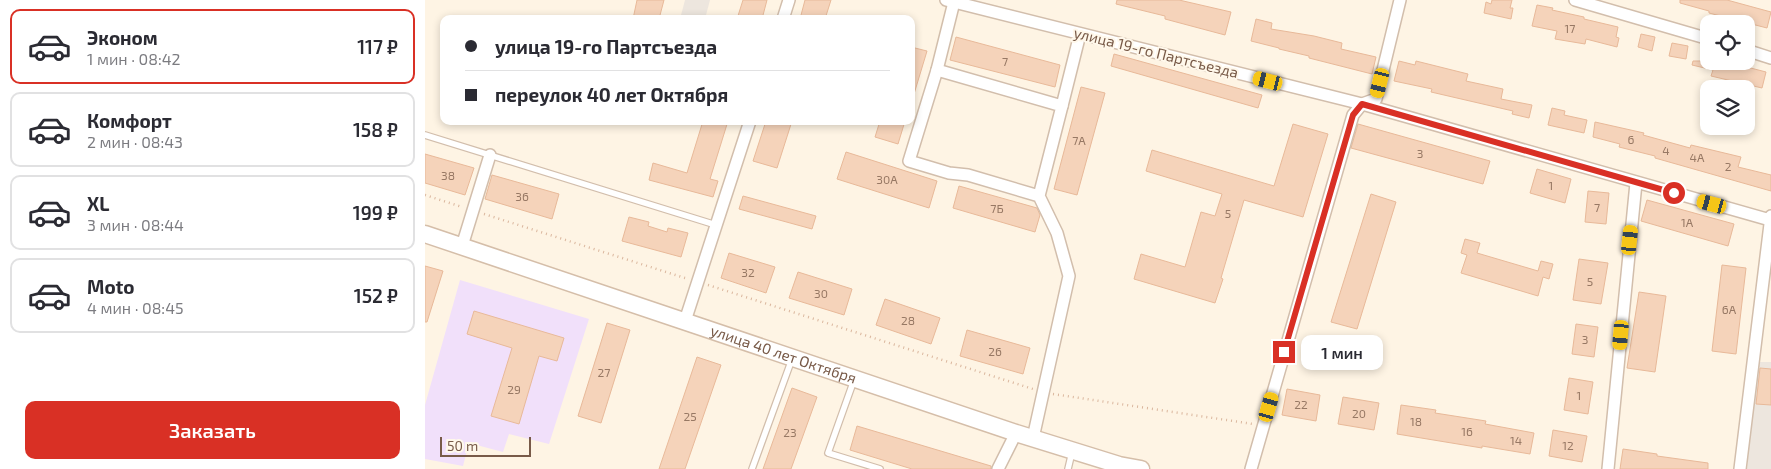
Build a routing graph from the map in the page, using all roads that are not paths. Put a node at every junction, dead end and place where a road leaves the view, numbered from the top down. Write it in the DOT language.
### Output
graph roads {
  1 [pos="789,0"];
  2 [pos="1400,0"];
  3 [pos="1575,0"];
  4 [pos="950,1"];
  5 [pos="784,15"];
  6 [pos="1080,34"];
  7 [pos="1700,36"];
  8 [pos="1755,53"];
  9 [pos="1771,58"];
  10 [pos="937,70"];
  11 [pos="1362,104"];
  12 [pos="1063,106"];
  13 [pos="748,125"];
  14 [pos="425,135"];
  15 [pos="490,155"];
  16 [pos="1636,183"];
  17 [pos="1039,196"];
  18 [pos="1770,218"];
  19 [pos="716,225"];
  20 [pos="425,234"];
  21 [pos="462,246"];
  22 [pos="685,321"];
  23 [pos="792,357"];
  24 [pos="855,378"];
  25 [pos="1016,433"];
  26 [pos="1033,438"];
  27 [pos="1072,450"];
  28 [pos="752,469"];
  29 [pos="880,469"];
  30 [pos="998,469"];
  31 [pos="1067,469"];
  32 [pos="1141,469"];
  33 [pos="1251,469"];
  34 [pos="1608,469"];
  35 [pos="1740,469"];
  1 -- 5 [label="street"];
  2 -- 11 [label="street"];
  3 -- 7 [label="street"];
  4 -- 6 [label="street, улица 19-го Партсъезда"];
  4 -- 10 [label="street"];
  6 -- 11 [label="street, улица 19-го Партсъезда"];
  6 -- 12 [label="street"];
  8 -- 9 [label="street"];
  10 -- 12 [label="street"];
  10 -- 17 [label="street"];
  11 -- 16 [label="street, улица 19-го Партсъезда"];
  11 -- 33 [label="street"];
  12 -- 17 [label="street"];
  13 -- 19 [label="street"];
  14 -- 15 [label="lane"];
  15 -- 19 [label="lane"];
  15 -- 21 [label="street"];
  16 -- 18 [label="street, улица 19-го Партсъезда"];
  16 -- 34 [label="street"];
  17 -- 26 [label="street"];
  18 -- 35 [label="street"];
  19 -- 22 [label="street"];
  20 -- 21 [label="main road, улица 40 лет Октября"];
  21 -- 22 [label="main road, улица 40 лет Октября"];
  22 -- 23 [label="main road, улица 40 лет Октября"];
  23 -- 24 [label="main road, улица 40 лет Октября"];
  23 -- 28 [label="lane"];
  24 -- 25 [label="main road, улица 40 лет Октября"];
  24 -- 29 [label="lane"];
  25 -- 26 [label="main road, улица 40 лет Октября"];
  25 -- 30 [label="street"];
  26 -- 27 [label="main road, улица 40 лет Октября"];
  27 -- 31 [label="lane"];
  27 -- 32 [label="main road, улица 40 лет Октября"];
}
